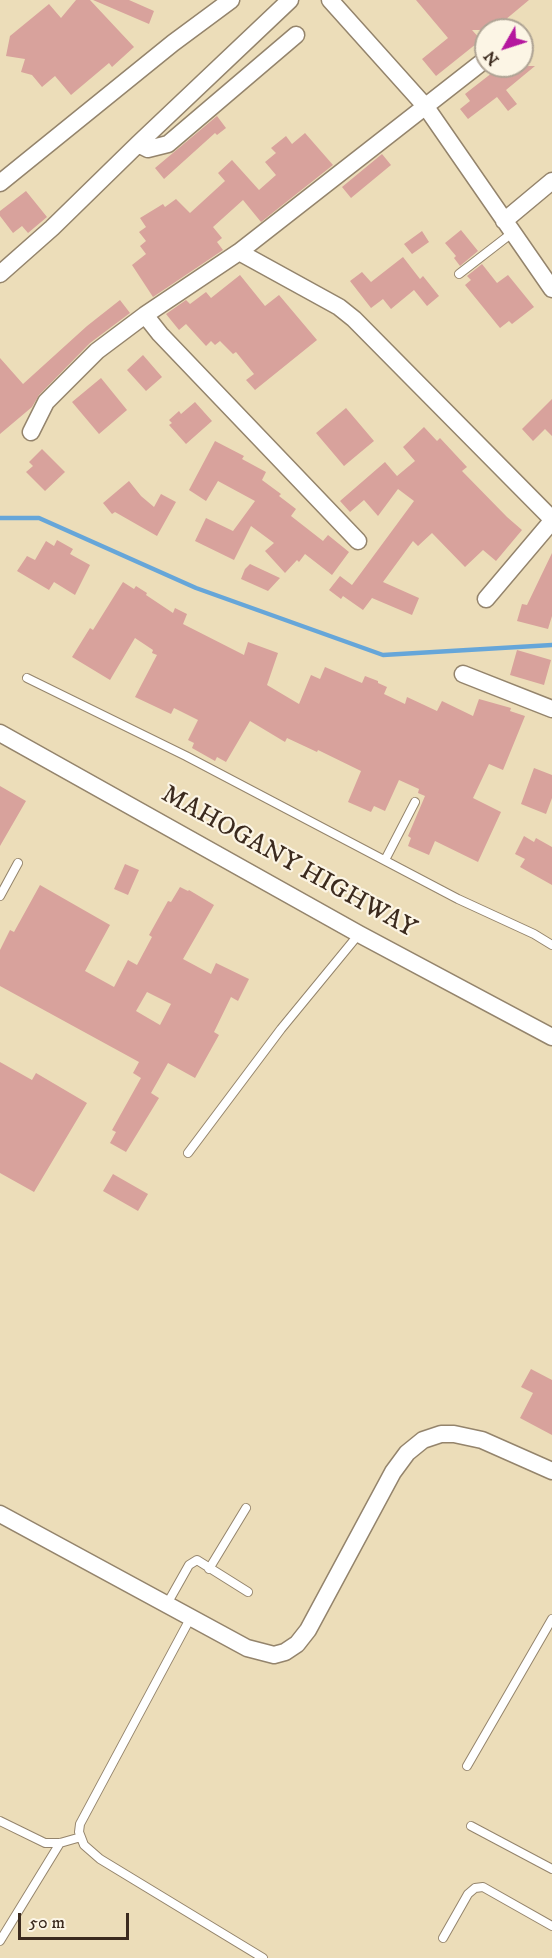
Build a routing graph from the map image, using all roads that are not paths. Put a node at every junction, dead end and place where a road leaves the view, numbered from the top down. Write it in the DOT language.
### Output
graph roads {
  1 [pos="231,0"];
  2 [pos="290,0"];
  3 [pos="330,0"];
  4 [pos="296,35"];
  5 [pos="474,69"];
  6 [pos="426,107"];
  7 [pos="138,144"];
  8 [pos="552,181"];
  9 [pos="0,183"];
  10 [pos="508,227"];
  11 [pos="239,252"];
  12 [pos="0,274"];
  13 [pos="459,274"];
  14 [pos="552,289"];
  15 [pos="145,315"];
  16 [pos="32,432"];
  17 [pos="552,520"];
  18 [pos="357,541"];
  19 [pos="486,599"];
  20 [pos="463,675"];
  21 [pos="27,678"];
  22 [pos="552,709"];
  23 [pos="0,733"];
  24 [pos="415,802"];
  25 [pos="385,860"];
  26 [pos="18,863"];
  27 [pos="0,896"];
  28 [pos="359,934"];
  29 [pos="552,945"];
  30 [pos="552,1037"];
  31 [pos="188,1153"];
  32 [pos="552,1472"];
  33 [pos="246,1508"];
  34 [pos="0,1514"];
  35 [pos="209,1569"];
  36 [pos="248,1592"];
  37 [pos="167,1604"];
  38 [pos="191,1617"];
  39 [pos="552,1619"];
  40 [pos="467,1766"];
  41 [pos="0,1821"];
  42 [pos="471,1826"];
  43 [pos="81,1837"];
  44 [pos="60,1843"];
  45 [pos="552,1869"];
  46 [pos="552,1926"];
  47 [pos="443,1938"];
  48 [pos="0,1941"];
  49 [pos="263,1958"];
  1 -- 9 [label="street"];
  2 -- 7 [label="street"];
  3 -- 6 [label="street"];
  4 -- 7 [label="street"];
  5 -- 6 [label="street"];
  6 -- 10 [label="street"];
  6 -- 11 [label="street"];
  7 -- 12 [label="street"];
  8 -- 10 [label="street"];
  10 -- 13 [label="lane"];
  10 -- 14 [label="street"];
  11 -- 15 [label="street"];
  11 -- 17 [label="street"];
  15 -- 16 [label="street"];
  15 -- 18 [label="street"];
  17 -- 19 [label="street"];
  20 -- 22 [label="street"];
  21 -- 25 [label="lane"];
  23 -- 28 [label="street, MAHOGANY HIGHWAY"];
  24 -- 25 [label="lane"];
  25 -- 29 [label="lane"];
  26 -- 27 [label="lane"];
  28 -- 30 [label="street, MAHOGANY HIGHWAY"];
  28 -- 31 [label="lane"];
  32 -- 38 [label="street"];
  33 -- 35 [label="lane"];
  34 -- 37 [label="street"];
  35 -- 36 [label="lane"];
  35 -- 37 [label="lane"];
  37 -- 38 [label="street"];
  38 -- 43 [label="lane"];
  39 -- 40 [label="lane"];
  41 -- 44 [label="lane"];
  42 -- 45 [label="lane"];
  43 -- 44 [label="lane"];
  43 -- 49 [label="lane"];
  44 -- 48 [label="lane"];
  46 -- 47 [label="lane"];
}
